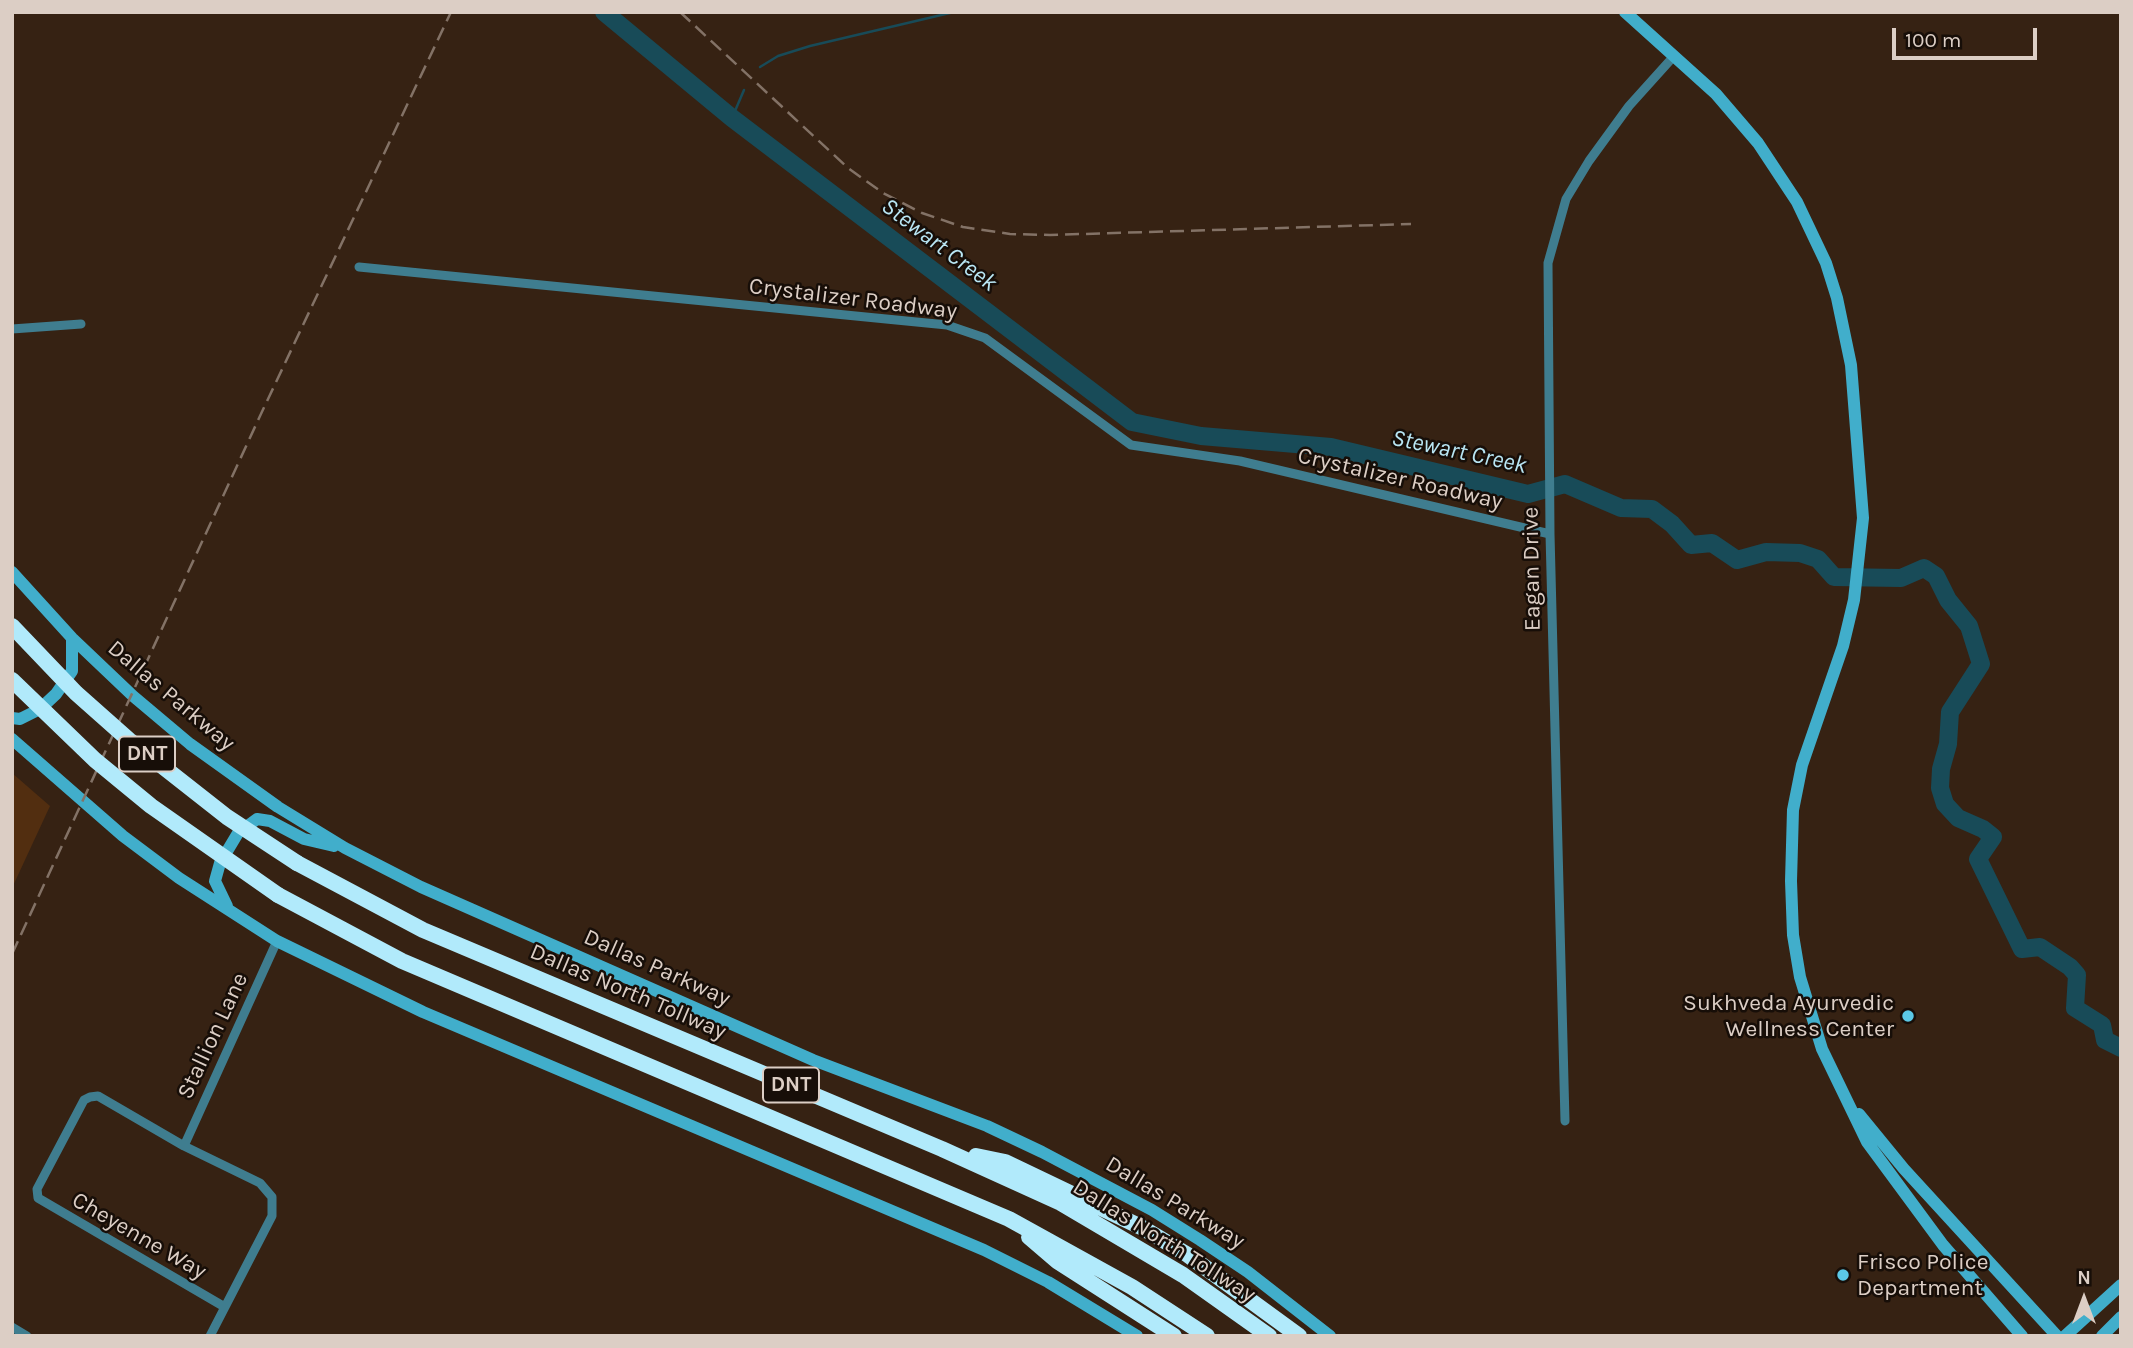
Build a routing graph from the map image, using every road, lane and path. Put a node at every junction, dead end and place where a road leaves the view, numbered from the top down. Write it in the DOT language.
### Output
graph roads {
  1 [pos="1625,12"];
  2 [pos="1674,56"];
  3 [pos="359,267"];
  4 [pos="81,324"];
  5 [pos="12,329"];
  6 [pos="1550,534"];
  7 [pos="12,572"];
  8 [pos="12,626"];
  9 [pos="72,638"];
  10 [pos="12,680"];
  11 [pos="12,718"];
  12 [pos="12,739"];
  13 [pos="345,848"];
  14 [pos="231,912"];
  15 [pos="277,941"];
  16 [pos="1844,1095"];
  17 [pos="1565,1121"];
  18 [pos="184,1146"];
  19 [pos="942,1149"];
  20 [pos="1009,1219"];
  21 [pos="2121,1285"];
  22 [pos="223,1306"];
  23 [pos="2121,1317"];
  24 [pos="12,1327"];
  25 [pos="27,1336"];
  26 [pos="209,1336"];
  27 [pos="1137,1336"];
  28 [pos="1174,1336"];
  29 [pos="1207,1336"];
  30 [pos="1269,1336"];
  31 [pos="1299,1336"];
  32 [pos="1330,1336"];
  33 [pos="2022,1336"];
  34 [pos="2057,1336"];
  35 [pos="2065,1336"];
  36 [pos="2102,1336"];
  1 -- 2 [label="main road"];
  2 -- 6 [label="street, Eagan Drive"];
  2 -- 16 [label="main road"];
  3 -- 6 [label="street, Crystalizer Roadway"];
  4 -- 5 [label="street"];
  6 -- 17 [label="street, Eagan Drive"];
  7 -- 9 [label="main road, Dallas Parkway"];
  8 -- 19 [label="highway, Dallas North Tollway / DNT, bridge"];
  9 -- 11 [label="main road"];
  9 -- 13 [label="main road, Dallas Parkway"];
  10 -- 20 [label="highway, DNT, bridge"];
  12 -- 14 [label="main road"];
  13 -- 14 [label="main road"];
  13 -- 32 [label="main road, Dallas Parkway"];
  14 -- 15 [label="main road"];
  15 -- 18 [label="street, Stallion Lane"];
  15 -- 27 [label="main road"];
  16 -- 33 [label="main road"];
  16 -- 34 [label="main road"];
  18 -- 22 [label="street"];
  18 -- 22 [label="street, Cheyenne Way"];
  19 -- 30 [label="highway, Dallas North Tollway / DNT"];
  19 -- 31 [label="highway"];
  20 -- 28 [label="highway"];
  20 -- 29 [label="highway, DNT"];
  21 -- 35 [label="main road"];
  22 -- 26 [label="street"];
  23 -- 36 [label="main road"];
  24 -- 25 [label="street"];
}
